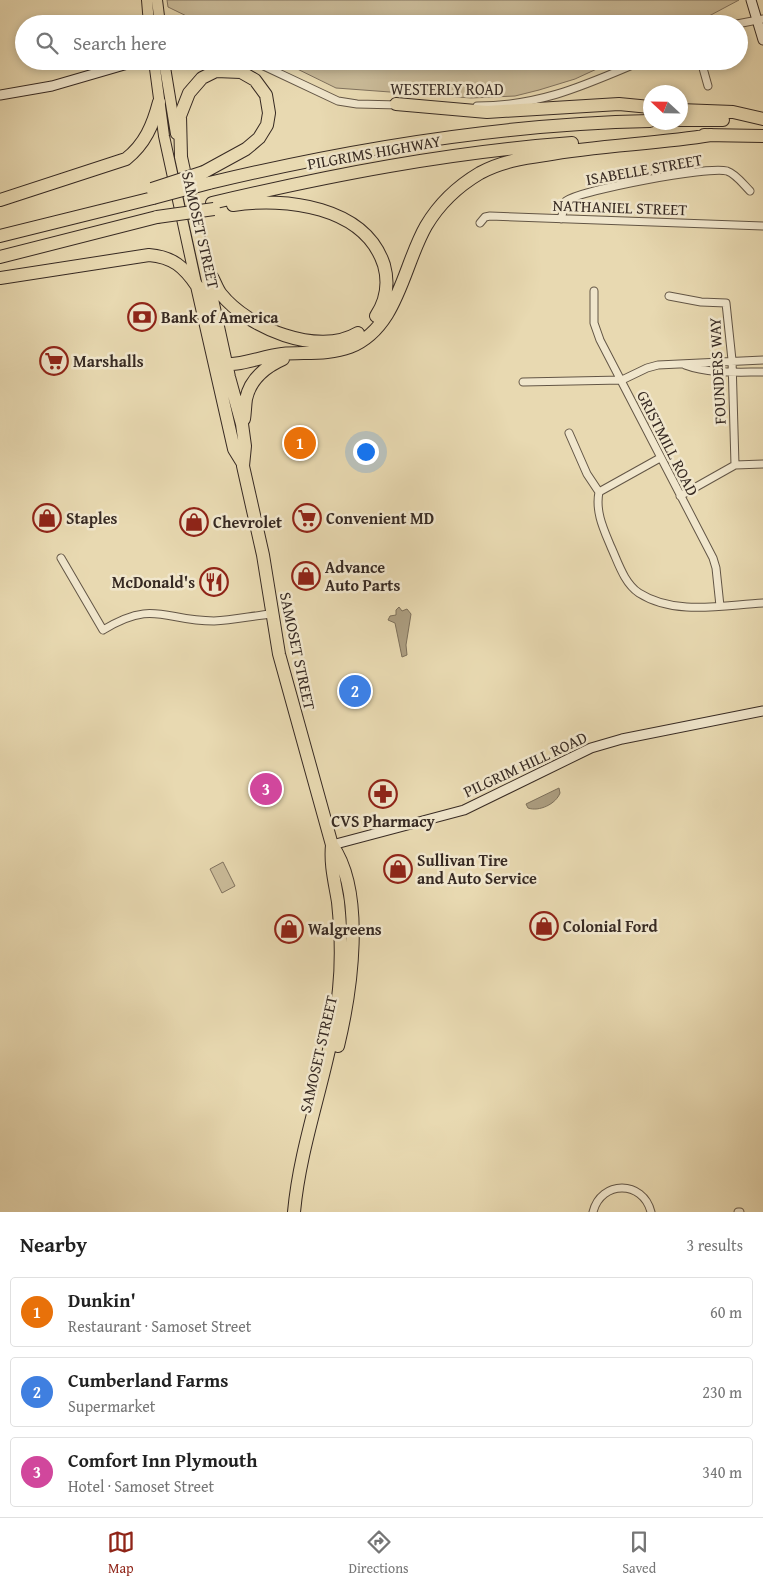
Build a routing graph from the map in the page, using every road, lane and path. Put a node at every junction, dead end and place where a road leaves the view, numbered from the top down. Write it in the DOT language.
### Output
graph roads {
  1 [pos="147,0"];
  2 [pos="751,0"];
  3 [pos="148,15"];
  4 [pos="760,19"];
  5 [pos="763,40"];
  6 [pos="107,70"];
  7 [pos="155,70"];
  8 [pos="166,70"];
  9 [pos="272,70"];
  10 [pos="622,70"];
  11 [pos="704,70"];
  12 [pos="708,86"];
  13 [pos="0,95"];
  14 [pos="159,102"];
  15 [pos="396,104"];
  16 [pos="643,106"];
  17 [pos="688,110"];
  18 [pos="763,119"];
  19 [pos="688,120"];
  20 [pos="643,121"];
  21 [pos="710,135"];
  22 [pos="763,136"];
  23 [pos="181,157"];
  24 [pos="207,178"];
  25 [pos="750,191"];
  26 [pos="0,200"];
  27 [pos="213,206"];
  28 [pos="561,219"];
  29 [pos="480,224"];
  30 [pos="763,226"];
  31 [pos="0,236"];
  32 [pos="0,257"];
  33 [pos="203,259"];
  34 [pos="0,278"];
  35 [pos="197,286"];
  36 [pos="594,291"];
  37 [pos="669,296"];
  38 [pos="295,354"];
  39 [pos="732,360"];
  40 [pos="763,360"];
  41 [pos="682,364"];
  42 [pos="221,365"];
  43 [pos="763,372"];
  44 [pos="732,373"];
  45 [pos="622,380"];
  46 [pos="523,382"];
  47 [pos="242,424"];
  48 [pos="569,433"];
  49 [pos="660,458"];
  50 [pos="242,462"];
  51 [pos="763,464"];
  52 [pos="735,465"];
  53 [pos="600,492"];
  54 [pos="680,496"];
  55 [pos="62,558"];
  56 [pos="763,603"];
  57 [pos="720,606"];
  58 [pos="271,614"];
  59 [pos="763,711"];
  60 [pos="332,846"];
  61 [pos="294,1212"];
  62 [pos="302,1212"];
  63 [pos="594,1212"];
  64 [pos="651,1212"];
  1 -- 3 [label="main road"];
  2 -- 4 [label="main road"];
  4 -- 5 [label="main road"];
  6 -- 13 [label="main road"];
  7 -- 14 [label="main road, SAMOSET STREET"];
  8 -- 23 [label="main road, SAMOSET STREET"];
  9 -- 15 [label="street, WESTERLY ROAD"];
  10 -- 15 [label="street, WESTERLY ROAD"];
  11 -- 12 [label="street"];
  14 -- 26 [label="highway"];
  14 -- 35 [label="main road, SAMOSET STREET"];
  15 -- 16 [label="highway"];
  17 -- 18 [label="highway"];
  18 -- 19 [label="highway"];
  20 -- 24 [label="highway, PILGRIMS HIGHWAY"];
  21 -- 22 [label="highway, PILGRIMS HIGHWAY"];
  21 -- 27 [label="highway, PILGRIMS HIGHWAY"];
  21 -- 38 [label="highway"];
  23 -- 24 [label="highway"];
  23 -- 33 [label="highway, SAMOSET STREET"];
  24 -- 31 [label="highway, bridge"];
  25 -- 28 [label="street, ISABELLE STREET"];
  27 -- 32 [label="highway, bridge"];
  27 -- 33 [label="highway"];
  28 -- 29 [label="street, NATHANIEL STREET"];
  28 -- 30 [label="street, NATHANIEL STREET"];
  33 -- 42 [label="highway, SAMOSET STREET"];
  34 -- 35 [label="highway"];
  35 -- 42 [label="highway, SAMOSET STREET"];
  36 -- 45 [label="street, GRISTMILL ROAD"];
  37 -- 39 [label="street, FOUNDERS WAY"];
  38 -- 42 [label="highway"];
  38 -- 47 [label="highway"];
  39 -- 40 [label="street"];
  39 -- 41 [label="street"];
  39 -- 44 [label="street, FOUNDERS WAY"];
  41 -- 44 [label="street"];
  41 -- 45 [label="street"];
  42 -- 47 [label="highway, SAMOSET STREET"];
  42 -- 50 [label="highway, SAMOSET STREET"];
  43 -- 44 [label="street"];
  44 -- 52 [label="street, FOUNDERS WAY"];
  45 -- 46 [label="street"];
  45 -- 49 [label="street, GRISTMILL ROAD"];
  47 -- 50 [label="highway, SAMOSET STREET"];
  48 -- 53 [label="street"];
  49 -- 53 [label="street"];
  49 -- 54 [label="street, GRISTMILL ROAD"];
  50 -- 58 [label="highway, SAMOSET STREET"];
  51 -- 52 [label="street"];
  52 -- 54 [label="street"];
  53 -- 57 [label="street"];
  54 -- 57 [label="street, GRISTMILL ROAD"];
  55 -- 58 [label="street"];
  56 -- 57 [label="street"];
  58 -- 60 [label="highway, SAMOSET STREET"];
  59 -- 60 [label="main road, PILGRIM HILL ROAD"];
  60 -- 61 [label="highway, SAMOSET STREET"];
  60 -- 62 [label="highway, SAMOSET STREET"];
  63 -- 64 [label="street"];
}
